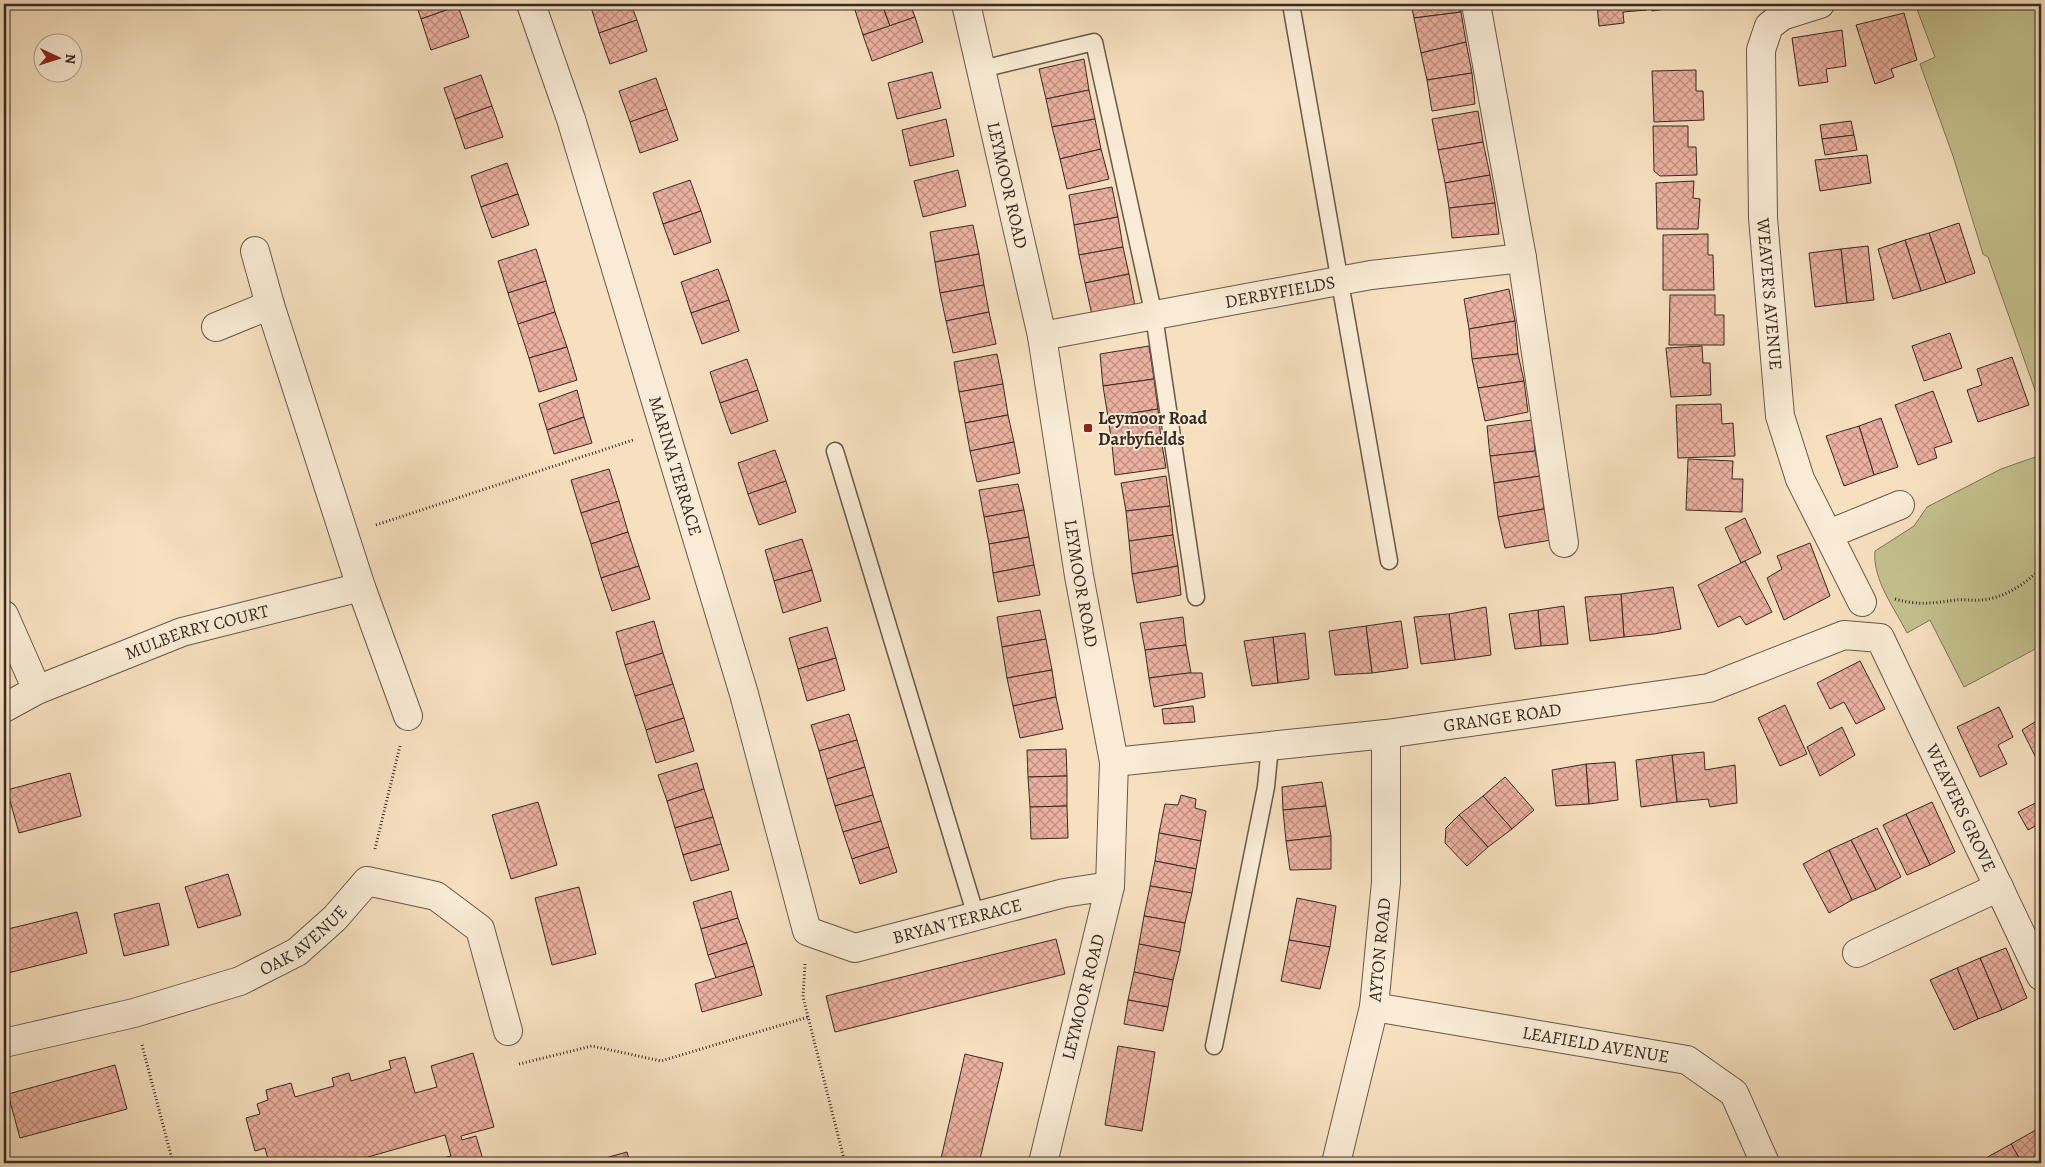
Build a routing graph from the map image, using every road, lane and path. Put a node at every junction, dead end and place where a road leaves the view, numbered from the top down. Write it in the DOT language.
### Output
graph roads {
  1 [pos="531,4"];
  2 [pos="966,4"];
  3 [pos="1291,4"];
  4 [pos="1476,4"];
  5 [pos="1820,4"];
  6 [pos="982,69"];
  7 [pos="255,251"];
  8 [pos="1522,258"];
  9 [pos="1339,281"];
  10 [pos="270,305"];
  11 [pos="1154,316"];
  12 [pos="216,327"];
  13 [pos="1042,336"];
  14 [pos="665,429"];
  15 [pos="835,452"];
  16 [pos="1900,505"];
  17 [pos="1829,534"];
  18 [pos="344,535"];
  19 [pos="1564,544"];
  20 [pos="1389,561"];
  21 [pos="2041,569"];
  22 [pos="361,587"];
  23 [pos="1196,596"];
  24 [pos="1892,598"];
  25 [pos="1862,602"];
  26 [pos="4,615"];
  27 [pos="1880,638"];
  28 [pos="37,690"];
  29 [pos="4,708"];
  30 [pos="408,716"];
  31 [pos="1386,734"];
  32 [pos="1270,746"];
  33 [pos="1114,762"];
  34 [pos="367,881"];
  35 [pos="1110,886"];
  36 [pos="1998,887"];
  37 [pos="976,916"];
  38 [pos="807,931"];
  39 [pos="1856,953"];
  40 [pos="2041,976"];
  41 [pos="1374,1007"];
  42 [pos="134,1012"];
  43 [pos="808,1017"];
  44 [pos="508,1031"];
  45 [pos="4,1043"];
  46 [pos="1214,1046"];
  47 [pos="173,1163"];
  48 [pos="845,1163"];
  49 [pos="1043,1163"];
  50 [pos="1336,1163"];
  51 [pos="1765,1163"];
  1 -- 14 [label="street, MARINA TERRACE"];
  2 -- 6 [label="street, LEYMOOR ROAD"];
  3 -- 9 [label="lane"];
  4 -- 8 [label="street"];
  5 -- 17 [label="street, WEAVER'S AVENUE"];
  6 -- 11 [label="lane"];
  6 -- 13 [label="street, LEYMOOR ROAD"];
  7 -- 10 [label="street"];
  8 -- 9 [label="street, DERBYFIELDS"];
  8 -- 19 [label="street"];
  9 -- 11 [label="street, DERBYFIELDS"];
  9 -- 20 [label="lane"];
  10 -- 12 [label="street"];
  10 -- 18 [label="street"];
  11 -- 13 [label="street, DERBYFIELDS"];
  11 -- 23 [label="lane"];
  13 -- 33 [label="street, LEYMOOR ROAD"];
  14 -- 18 [label="path"];
  14 -- 38 [label="street, MARINA TERRACE"];
  15 -- 37 [label="lane"];
  16 -- 17 [label="street"];
  17 -- 25 [label="street, WEAVER'S AVENUE"];
  18 -- 22 [label="street"];
  21 -- 24 [label="path"];
  22 -- 28 [label="street, MULBERRY COURT"];
  22 -- 30 [label="street"];
  26 -- 28 [label="street"];
  27 -- 31 [label="street, GRANGE ROAD"];
  27 -- 36 [label="street, WEAVERS GROVE"];
  28 -- 29 [label="street, MULBERRY COURT"];
  30 -- 34 [label="path"];
  31 -- 32 [label="street, GRANGE ROAD"];
  31 -- 41 [label="street, AYTON ROAD"];
  32 -- 33 [label="street, GRANGE ROAD"];
  32 -- 46 [label="lane"];
  33 -- 35 [label="street, LEYMOOR ROAD"];
  34 -- 42 [label="street, OAK AVENUE"];
  34 -- 44 [label="street"];
  35 -- 37 [label="street, BRYAN TERRACE"];
  35 -- 49 [label="street, LEYMOOR ROAD"];
  36 -- 39 [label="street"];
  36 -- 40 [label="street, WEAVERS GROVE"];
  37 -- 38 [label="street, BRYAN TERRACE"];
  38 -- 43 [label="path"];
  41 -- 50 [label="street, AYTON ROAD"];
  41 -- 51 [label="street, LEAFIELD AVENUE"];
  42 -- 45 [label="street, OAK AVENUE"];
  42 -- 47 [label="path"];
  43 -- 44 [label="path"];
  43 -- 48 [label="path"];
}
